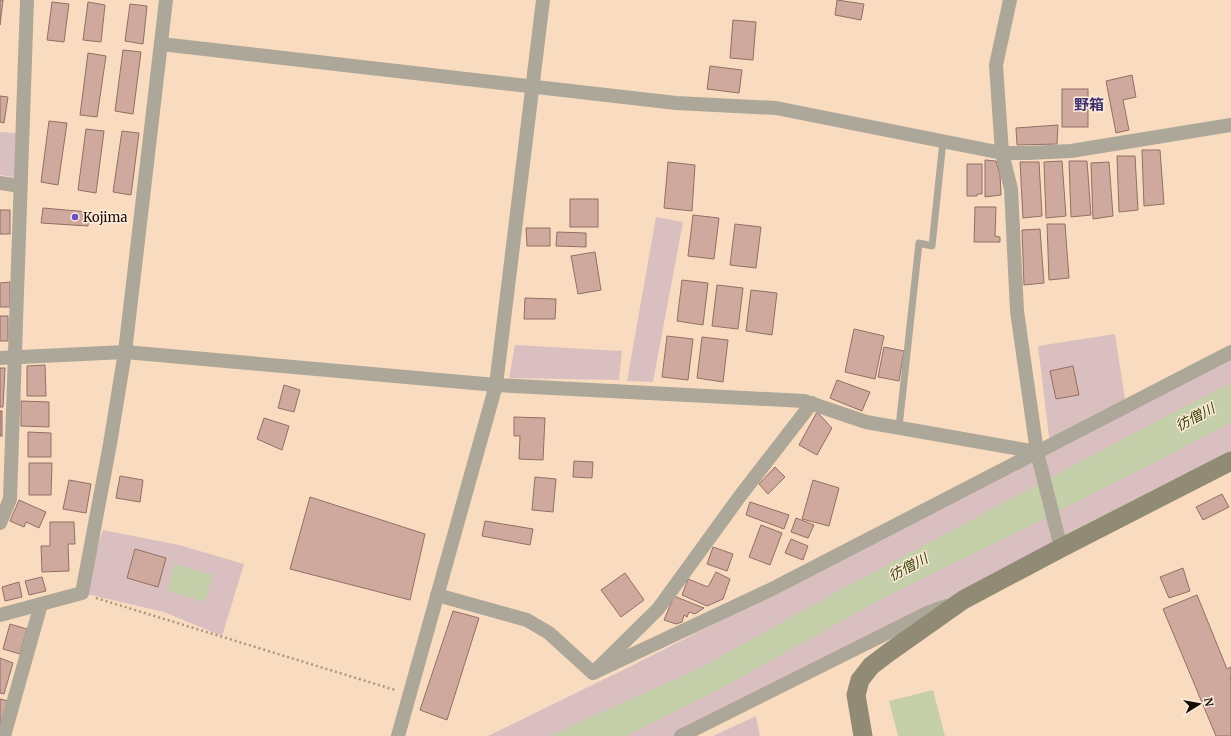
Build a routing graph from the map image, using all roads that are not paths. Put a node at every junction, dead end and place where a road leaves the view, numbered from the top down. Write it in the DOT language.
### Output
graph roads {
  1 [pos="27,0"];
  2 [pos="166,0"];
  3 [pos="543,0"];
  4 [pos="1010,0"];
  5 [pos="161,44"];
  6 [pos="532,87"];
  7 [pos="1231,125"];
  8 [pos="944,141"];
  9 [pos="1002,153"];
  10 [pos="0,183"];
  11 [pos="20,186"];
  12 [pos="125,352"];
  13 [pos="1231,352"];
  14 [pos="0,358"];
  15 [pos="14,358"];
  16 [pos="496,385"];
  17 [pos="812,403"];
  18 [pos="899,427"];
  19 [pos="1038,455"];
  20 [pos="1231,461"];
  21 [pos="0,523"];
  22 [pos="1061,548"];
  23 [pos="437,595"];
  24 [pos="963,600"];
  25 [pos="41,604"];
  26 [pos="0,615"];
  27 [pos="593,673"];
  28 [pos="3,735"];
  29 [pos="398,736"];
  30 [pos="681,736"];
  31 [pos="863,736"];
  1 -- 11 [label="street"];
  2 -- 5 [label="street"];
  3 -- 6 [label="street"];
  4 -- 9 [label="street"];
  5 -- 6 [label="street"];
  5 -- 12 [label="street"];
  6 -- 8 [label="street"];
  6 -- 16 [label="street"];
  7 -- 9 [label="street"];
  8 -- 9 [label="street"];
  8 -- 18 [label="lane"];
  9 -- 19 [label="street"];
  10 -- 11 [label="street"];
  11 -- 15 [label="street"];
  12 -- 15 [label="street"];
  12 -- 16 [label="street"];
  12 -- 25 [label="street"];
  13 -- 19 [label="street"];
  14 -- 15 [label="street"];
  15 -- 21 [label="street"];
  16 -- 17 [label="street"];
  16 -- 23 [label="street"];
  17 -- 18 [label="street"];
  17 -- 27 [label="street"];
  18 -- 19 [label="street"];
  19 -- 22 [label="street"];
  19 -- 27 [label="street"];
  20 -- 22 [label="street"];
  22 -- 24 [label="street"];
  23 -- 27 [label="street"];
  23 -- 29 [label="street"];
  24 -- 30 [label="street"];
  24 -- 31 [label="street"];
  25 -- 26 [label="street"];
  25 -- 28 [label="street"];
}
